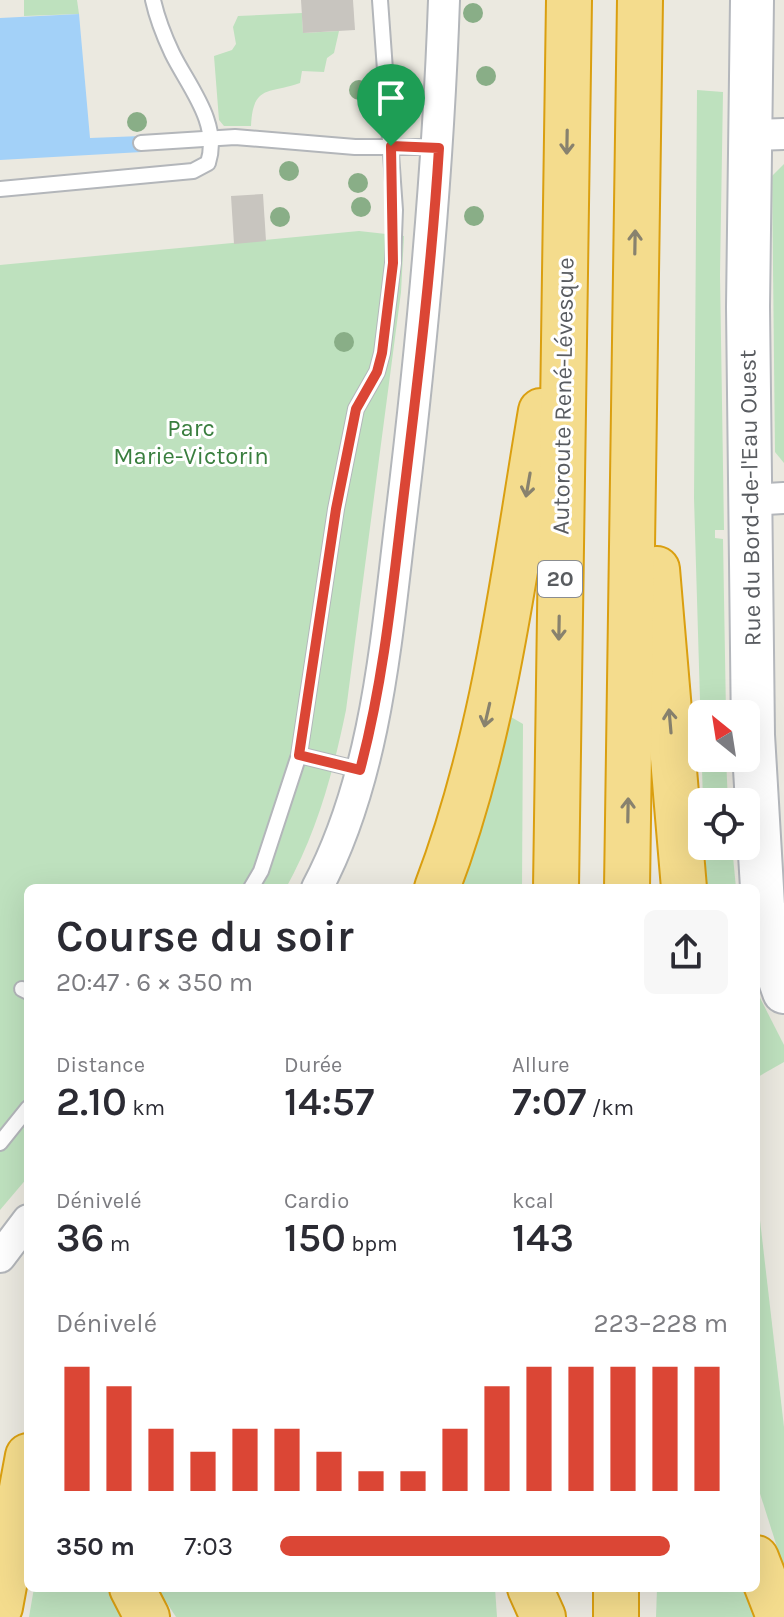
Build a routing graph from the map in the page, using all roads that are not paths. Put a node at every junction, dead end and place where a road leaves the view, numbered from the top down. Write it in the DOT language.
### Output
graph roads {
  1 [pos="153,0"];
  2 [pos="380,0"];
  3 [pos="444,0"];
  4 [pos="569,0"];
  5 [pos="640,0"];
  6 [pos="752,0"];
  7 [pos="767,134"];
  8 [pos="210,138"];
  9 [pos="141,143"];
  10 [pos="391,146"];
  11 [pos="439,148"];
  12 [pos="0,189"];
  13 [pos="565,271"];
  14 [pos="634,320"];
  15 [pos="767,499"];
  16 [pos="299,755"];
  17 [pos="360,770"];
  18 [pos="253,884"];
  19 [pos="319,884"];
  20 [pos="438,884"];
  21 [pos="556,884"];
  22 [pos="627,884"];
  23 [pos="684,884"];
  24 [pos="784,992"];
  25 [pos="24,1113"];
  26 [pos="0,1143"];
  27 [pos="24,1225"];
  28 [pos="0,1257"];
  29 [pos="24,1475"];
  30 [pos="760,1568"];
  31 [pos="2,1582"];
  32 [pos="134,1592"];
  33 [pos="532,1592"];
  34 [pos="545,1592"];
  35 [pos="616,1592"];
  36 [pos="147,1617"];
  37 [pos="544,1617"];
  38 [pos="616,1617"];
  39 [pos="779,1617"];
  1 -- 8 [label="lane"];
  2 -- 10 [label="lane"];
  3 -- 11 [label="street"];
  4 -- 13 [label="highway, Autoroute René-Lévesque / 20, one-way"];
  14 -- 5 [label="highway, one-way"];
  6 -- 7 [label="street, Rue du Bord-de-l'Eau Ouest"];
  7 -- 15 [label="street, Rue du Bord-de-l'Eau Ouest"];
  8 -- 9 [label="lane"];
  8 -- 10 [label="lane"];
  8 -- 12 [label="lane"];
  10 -- 11 [label="lane"];
  10 -- 16 [label="lane"];
  11 -- 17 [label="street"];
  13 -- 20 [label="highway, one-way"];
  13 -- 21 [label="highway, Autoroute René-Lévesque / 20, one-way"];
  22 -- 14 [label="highway, one-way"];
  23 -- 14 [label="highway, one-way"];
  15 -- 24 [label="street, Rue du Bord-de-l'Eau Ouest"];
  16 -- 17 [label="lane"];
  16 -- 18 [label="lane"];
  17 -- 19 [label="street"];
  25 -- 26 [label="lane"];
  27 -- 28 [label="street"];
  29 -- 31 [label="highway"];
  30 -- 39 [label="highway"];
  32 -- 36 [label="highway"];
  33 -- 37 [label="highway"];
  34 -- 37 [label="highway"];
  35 -- 38 [label="highway"];
}
